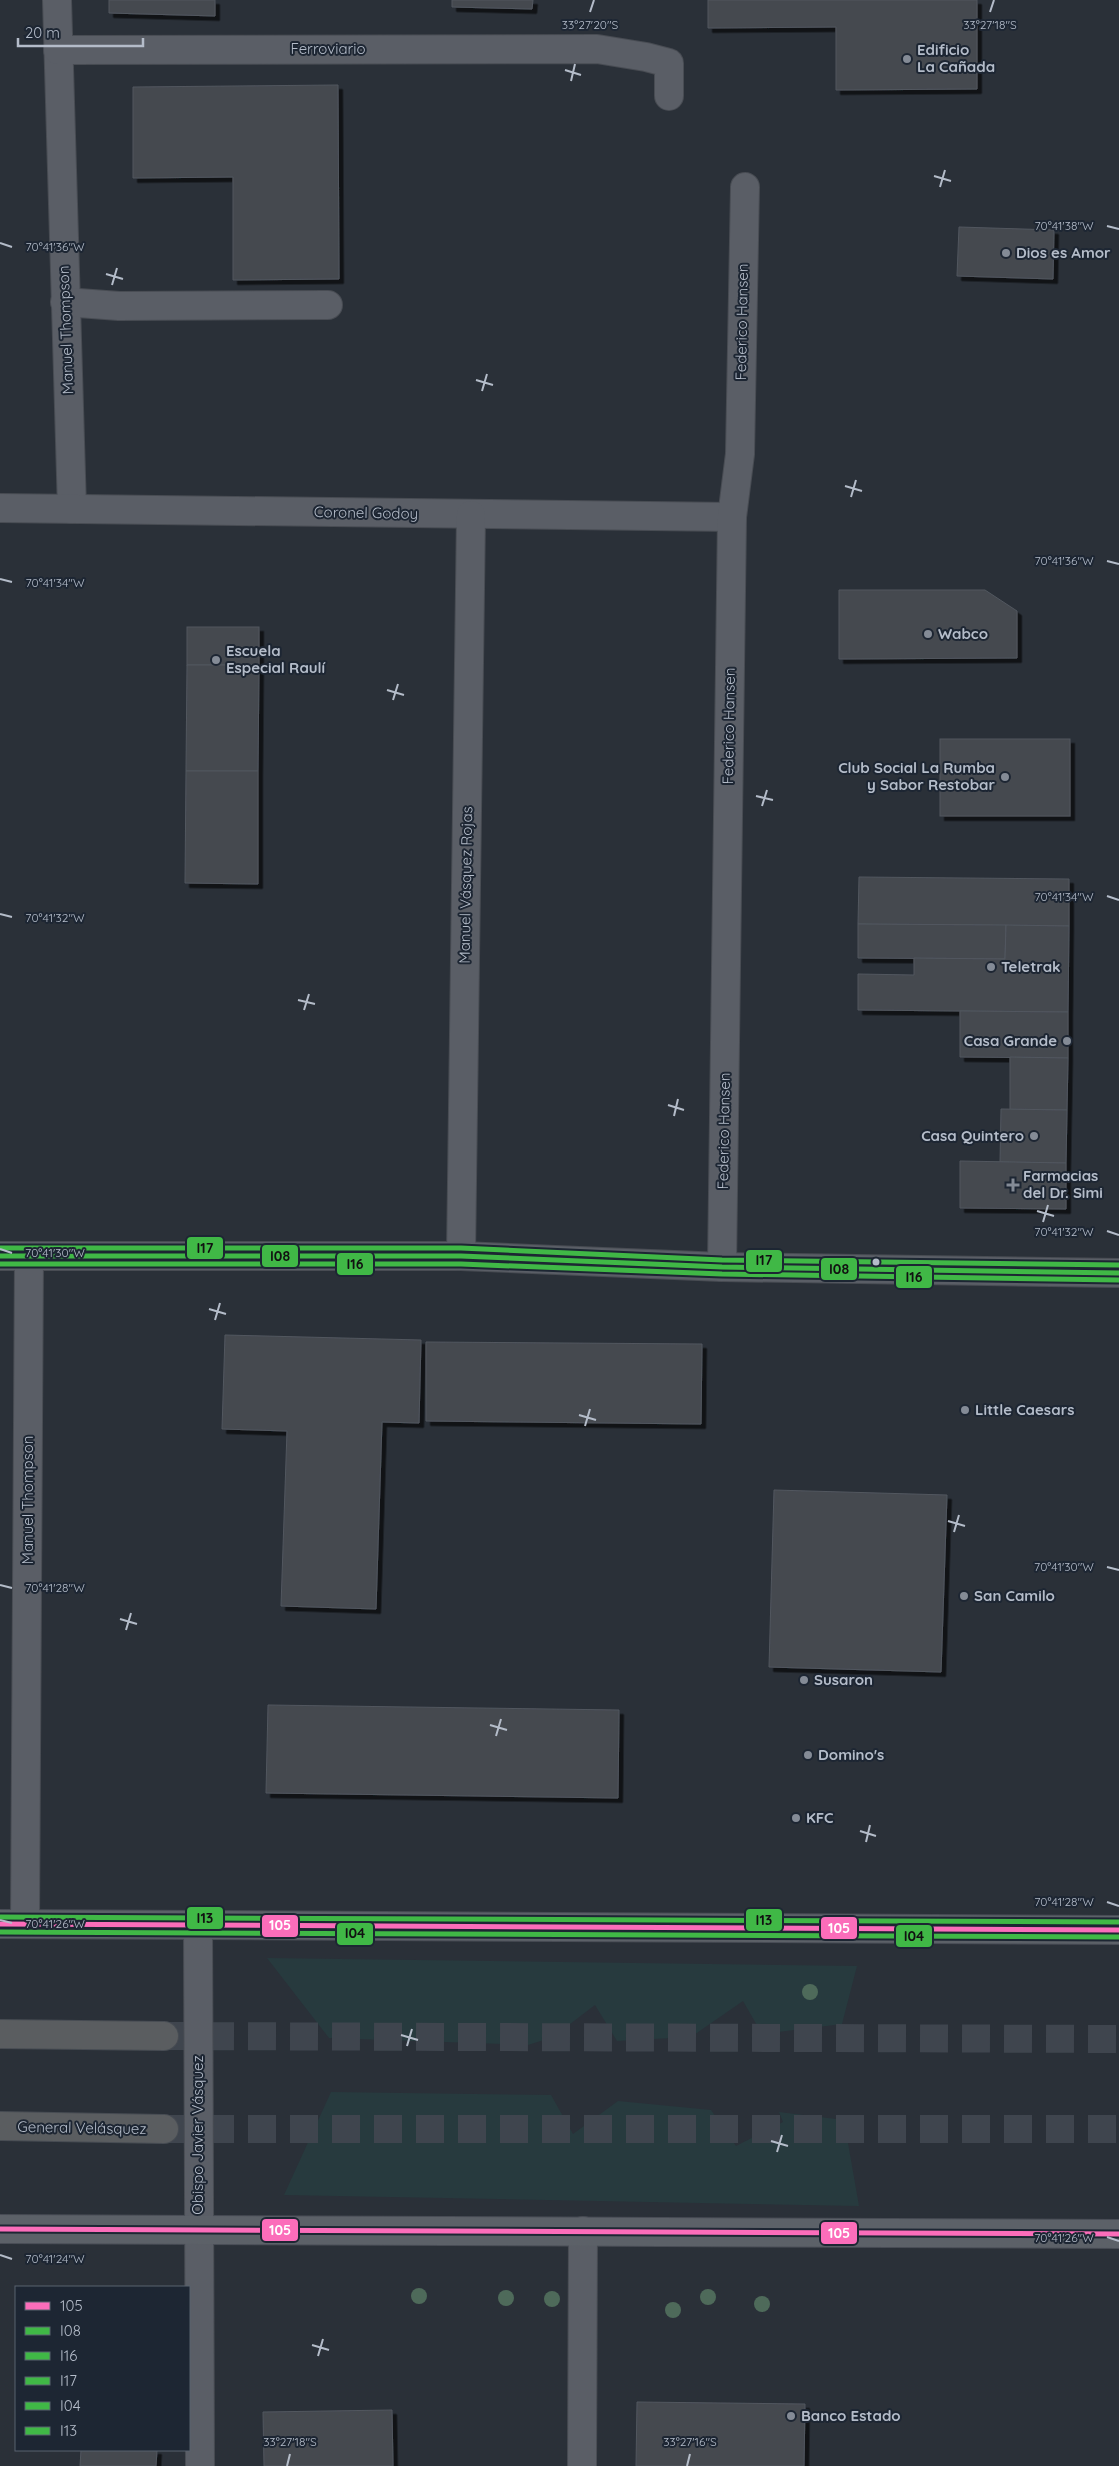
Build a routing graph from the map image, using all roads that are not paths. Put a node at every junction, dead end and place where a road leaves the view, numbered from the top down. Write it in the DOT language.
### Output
graph roads {
  1 [pos="56,0"];
  2 [pos="58,50"];
  3 [pos="670,96"];
  4 [pos="745,187"];
  5 [pos="65,302"];
  6 [pos="328,305"];
  7 [pos="0,508"];
  8 [pos="72,509"];
  9 [pos="471,514"];
  10 [pos="732,517"];
  11 [pos="0,1256"];
  12 [pos="29,1256"];
  13 [pos="461,1256"];
  14 [pos="722,1267"];
  15 [pos="1119,1272"];
  16 [pos="13,1924"];
  17 [pos="198,1925"];
  18 [pos="1119,1930"];
  19 [pos="0,2034"];
  20 [pos="164,2036"];
  21 [pos="0,2126"];
  22 [pos="164,2129"];
  23 [pos="0,2229"];
  24 [pos="198,2229"];
  25 [pos="583,2230"];
  26 [pos="1119,2234"];
  27 [pos="200,2466"];
  28 [pos="582,2466"];
  1 -- 2 [label="street, Manuel Thompson"];
  2 -- 3 [label="street, Ferroviario"];
  2 -- 5 [label="street, Manuel Thompson"];
  4 -- 10 [label="street, Federico Hansen"];
  5 -- 6 [label="street"];
  5 -- 8 [label="street, Manuel Thompson"];
  7 -- 8 [label="street, Coronel Godoy"];
  8 -- 9 [label="street, Coronel Godoy"];
  9 -- 10 [label="street, Coronel Godoy"];
  9 -- 13 [label="street, Manuel Vásquez Rojas"];
  10 -- 14 [label="street, Federico Hansen"];
  11 -- 12 [label="street"];
  12 -- 13 [label="street"];
  12 -- 16 [label="street, Manuel Thompson"];
  13 -- 14 [label="street"];
  14 -- 15 [label="street"];
  16 -- 17 [label="main road"];
  17 -- 18 [label="main road"];
  17 -- 24 [label="street, Obispo Javier Vásquez"];
  19 -- 20 [label="highway"];
  21 -- 22 [label="highway, General Velásquez"];
  23 -- 24 [label="main road"];
  24 -- 25 [label="main road"];
  24 -- 27 [label="street, Obispo Javier Vásquez"];
  25 -- 26 [label="main road"];
  25 -- 28 [label="street"];
}
